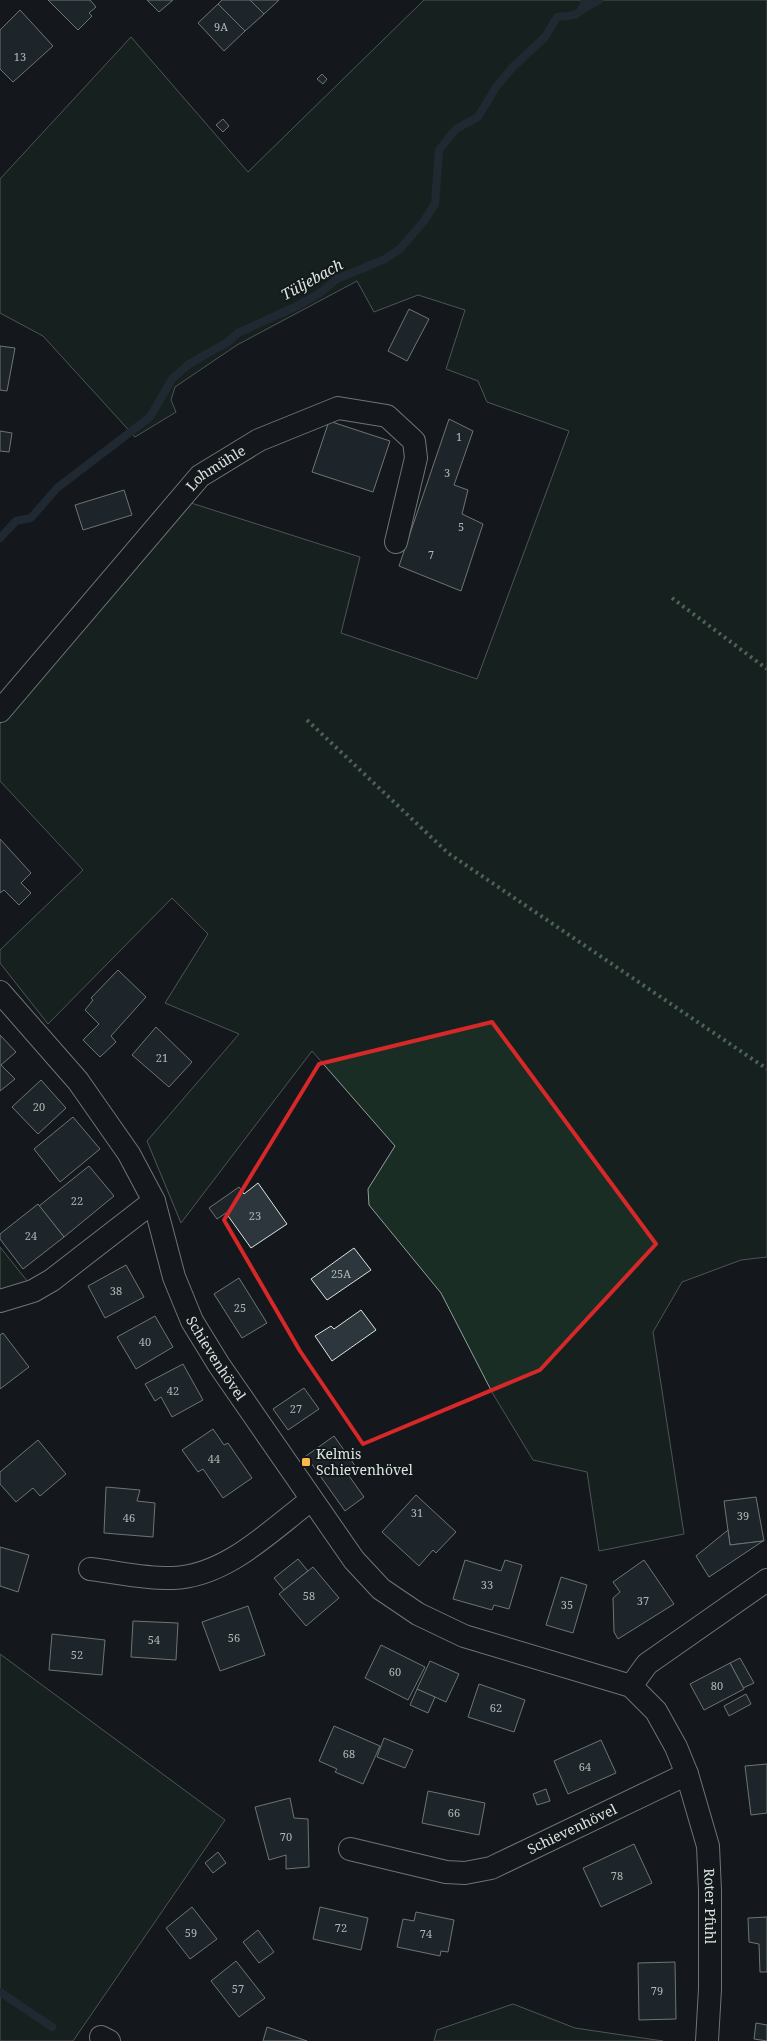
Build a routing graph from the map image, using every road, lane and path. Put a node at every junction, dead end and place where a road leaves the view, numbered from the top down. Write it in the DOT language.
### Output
graph roads {
  1 [pos="396,542"];
  2 [pos="0,711"];
  3 [pos="0,992"];
  4 [pos="154,1201"];
  5 [pos="0,1301"];
  6 [pos="311,1500"];
  7 [pos="90,1569"];
  8 [pos="767,1580"];
  9 [pos="631,1686"];
  10 [pos="687,1774"];
  11 [pos="350,1849"];
  12 [pos="707,2041"];
  1 -- 2 [label="street, Lohmühle"];
  3 -- 4 [label="street, Schievenhövel"];
  4 -- 5 [label="street"];
  4 -- 6 [label="street, Schievenhövel"];
  6 -- 7 [label="street"];
  6 -- 9 [label="street, Schievenhövel"];
  8 -- 9 [label="street"];
  9 -- 10 [label="street, Schievenhövel"];
  10 -- 11 [label="street, Schievenhövel"];
  10 -- 12 [label="street, Roter Pfuhl"];
}
